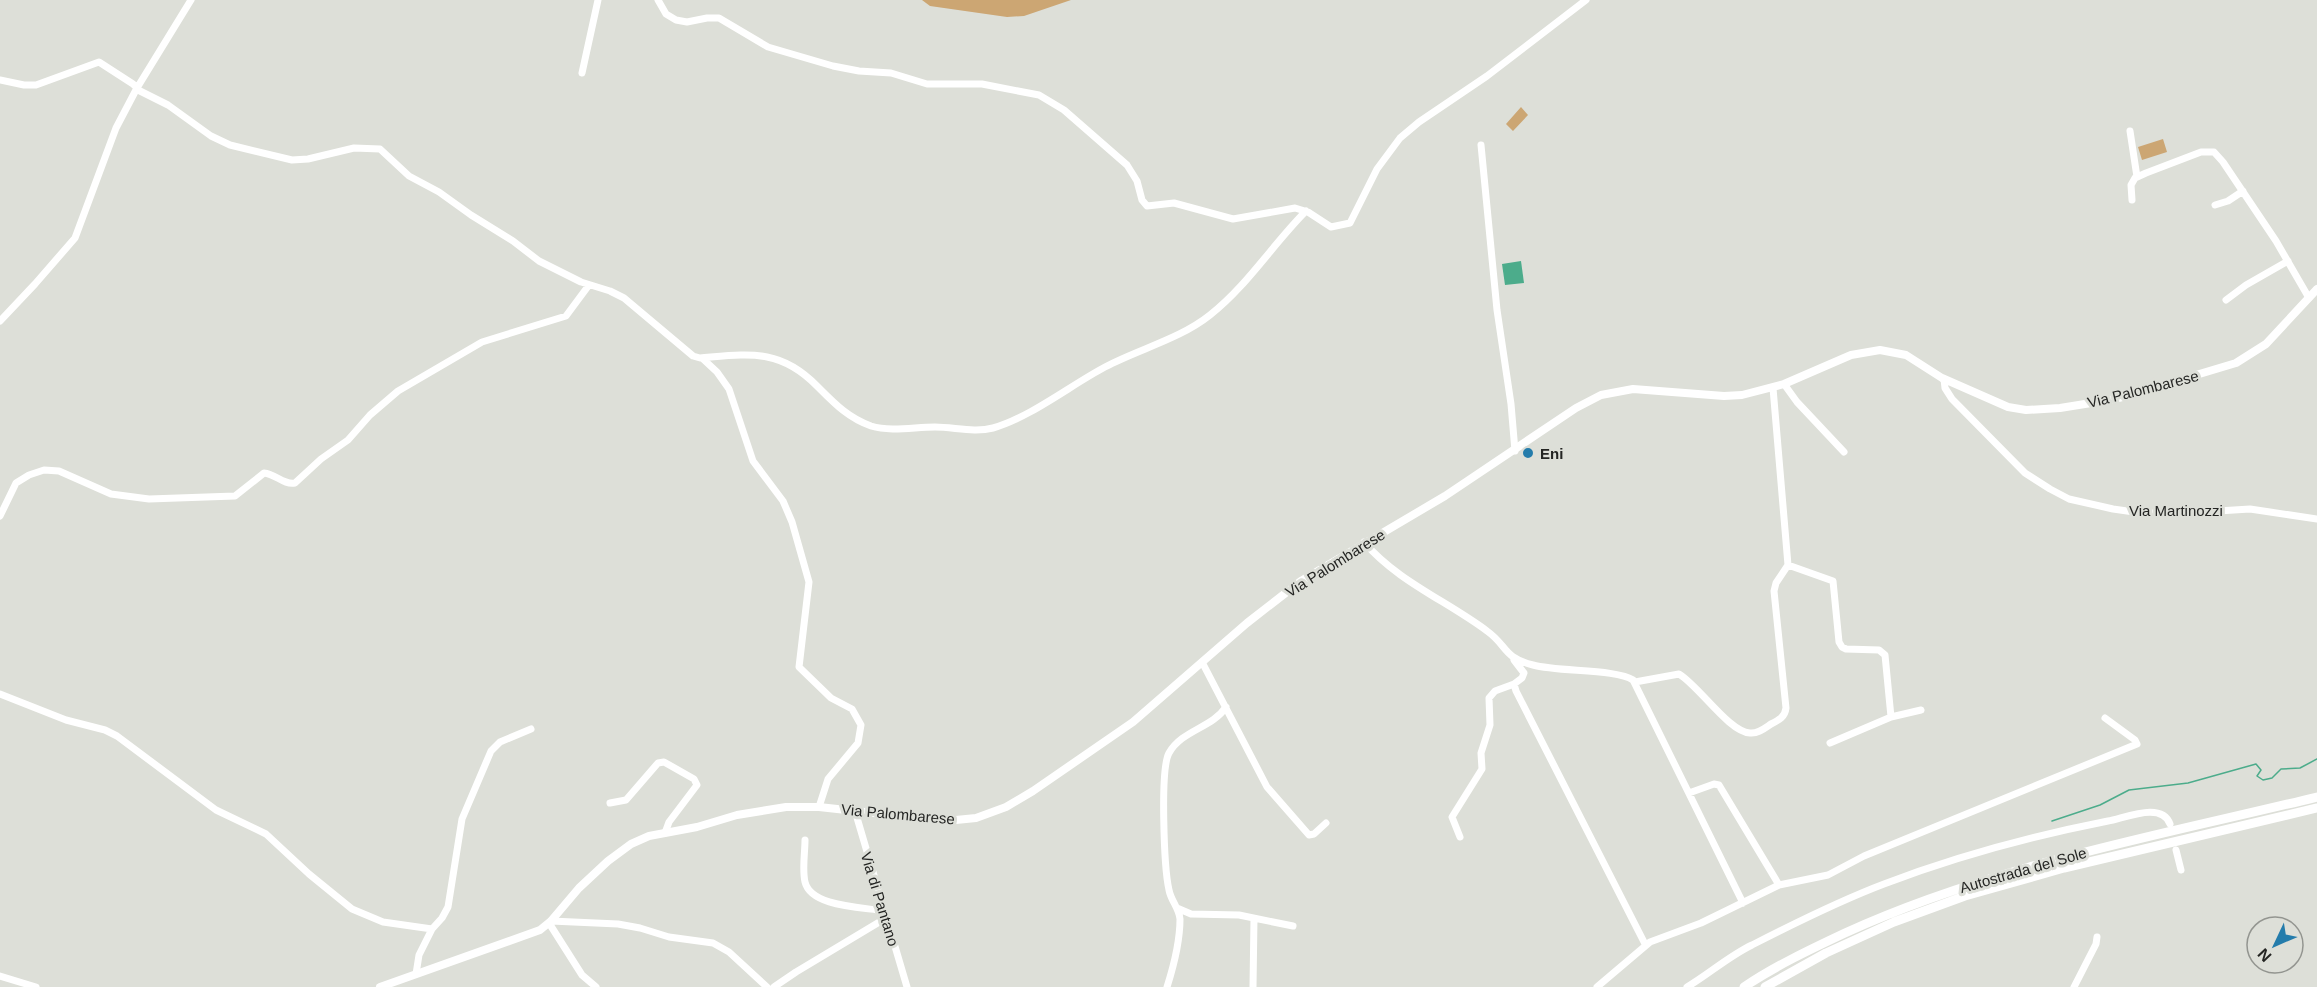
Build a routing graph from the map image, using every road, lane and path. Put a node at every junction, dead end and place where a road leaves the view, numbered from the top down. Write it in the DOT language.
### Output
graph roads {
  1 [pos="191,0"];
  2 [pos="598,0"];
  3 [pos="658,0"];
  4 [pos="1586,0"];
  5 [pos="582,73"];
  6 [pos="0,80"];
  7 [pos="137,88"];
  8 [pos="2130,131"];
  9 [pos="1480,144"];
  10 [pos="2137,177"];
  11 [pos="2243,191"];
  12 [pos="2132,200"];
  13 [pos="2215,205"];
  14 [pos="1306,211"];
  15 [pos="2288,261"];
  16 [pos="589,285"];
  17 [pos="2317,289"];
  18 [pos="2309,298"];
  19 [pos="2226,300"];
  20 [pos="0,321"];
  21 [pos="702,358"];
  22 [pos="1944,379"];
  23 [pos="1784,384"];
  24 [pos="1773,388"];
  25 [pos="1515,451"];
  26 [pos="1844,452"];
  27 [pos="0,516"];
  28 [pos="2317,519"];
  29 [pos="1364,543"];
  30 [pos="1788,565"];
  31 [pos="1510,656"];
  32 [pos="1202,662"];
  33 [pos="1635,682"];
  34 [pos="1514,684"];
  35 [pos="0,694"];
  36 [pos="1226,707"];
  37 [pos="1921,710"];
  38 [pos="1891,717"];
  39 [pos="2105,718"];
  40 [pos="531,729"];
  41 [pos="1830,743"];
  42 [pos="1689,793"];
  43 [pos="2317,797"];
  44 [pos="610,803"];
  45 [pos="819,807"];
  46 [pos="2317,808"];
  47 [pos="855,811"];
  48 [pos="1326,823"];
  49 [pos="2170,824"];
  50 [pos="665,833"];
  51 [pos="1460,837"];
  52 [pos="805,840"];
  53 [pos="2176,850"];
  54 [pos="2181,870"];
  55 [pos="1779,885"];
  56 [pos="1743,903"];
  57 [pos="1177,908"];
  58 [pos="885,915"];
  59 [pos="1254,918"];
  60 [pos="550,922"];
  61 [pos="1293,926"];
  62 [pos="432,929"];
  63 [pos="2097,937"];
  64 [pos="1645,944"];
  65 [pos="416,974"];
  66 [pos="0,976"];
  67 [pos="36,987"];
  68 [pos="380,987"];
  69 [pos="596,987"];
  70 [pos="766,987"];
  71 [pos="774,987"];
  72 [pos="908,987"];
  73 [pos="1167,987"];
  74 [pos="1253,987"];
  75 [pos="1598,987"];
  76 [pos="1687,987"];
  77 [pos="1744,987"];
  78 [pos="1765,987"];
  79 [pos="2074,987"];
  1 -- 7 [label="street"];
  2 -- 5 [label="street"];
  3 -- 14 [label="street"];
  4 -- 14 [label="street"];
  6 -- 7 [label="street"];
  7 -- 16 [label="street"];
  7 -- 20 [label="street"];
  8 -- 10 [label="street"];
  9 -- 25 [label="street"];
  10 -- 11 [label="street"];
  10 -- 12 [label="street"];
  11 -- 13 [label="street"];
  11 -- 15 [label="street"];
  14 -- 21 [label="street"];
  15 -- 18 [label="street"];
  15 -- 19 [label="street"];
  16 -- 21 [label="street"];
  16 -- 27 [label="street"];
  17 -- 18 [label="main road, Via Palombarese"];
  18 -- 22 [label="main road, Via Palombarese"];
  21 -- 45 [label="street"];
  22 -- 23 [label="main road, Via Palombarese"];
  22 -- 28 [label="street, Via Martinozzi"];
  23 -- 24 [label="main road, Via Palombarese"];
  23 -- 26 [label="street"];
  24 -- 25 [label="main road, Via Palombarese"];
  24 -- 30 [label="street"];
  25 -- 29 [label="main road, Via Palombarese"];
  29 -- 31 [label="street"];
  29 -- 32 [label="main road, Via Palombarese"];
  30 -- 33 [label="street"];
  30 -- 38 [label="street"];
  31 -- 33 [label="street"];
  31 -- 34 [label="street"];
  32 -- 36 [label="street"];
  32 -- 47 [label="main road, Via Palombarese"];
  33 -- 42 [label="street"];
  34 -- 51 [label="street"];
  34 -- 64 [label="street"];
  35 -- 62 [label="street"];
  36 -- 48 [label="street"];
  36 -- 57 [label="street"];
  37 -- 38 [label="street"];
  38 -- 41 [label="street"];
  39 -- 55 [label="street"];
  40 -- 62 [label="street"];
  42 -- 55 [label="street"];
  42 -- 56 [label="street"];
  43 -- 77 [label="highway, Autostrada del Sole"];
  44 -- 50 [label="street"];
  45 -- 47 [label="main road, Via Palombarese"];
  45 -- 50 [label="main road, Via Palombarese"];
  46 -- 78 [label="highway, Autostrada del Sole"];
  47 -- 58 [label="street, Via di Pantano"];
  49 -- 76 [label="street"];
  50 -- 60 [label="main road, Via Palombarese"];
  52 -- 58 [label="street"];
  53 -- 54 [label="street"];
  55 -- 56 [label="street"];
  56 -- 64 [label="street"];
  57 -- 59 [label="street"];
  57 -- 73 [label="street"];
  58 -- 71 [label="street"];
  58 -- 72 [label="street, Via di Pantano"];
  59 -- 61 [label="street"];
  59 -- 74 [label="street"];
  60 -- 65 [label="main road, Via Palombarese"];
  60 -- 69 [label="street"];
  60 -- 70 [label="street"];
  62 -- 65 [label="street"];
  63 -- 79 [label="street"];
  64 -- 75 [label="street"];
  65 -- 68 [label="main road, Via Palombarese"];
  66 -- 67 [label="street"];
}
